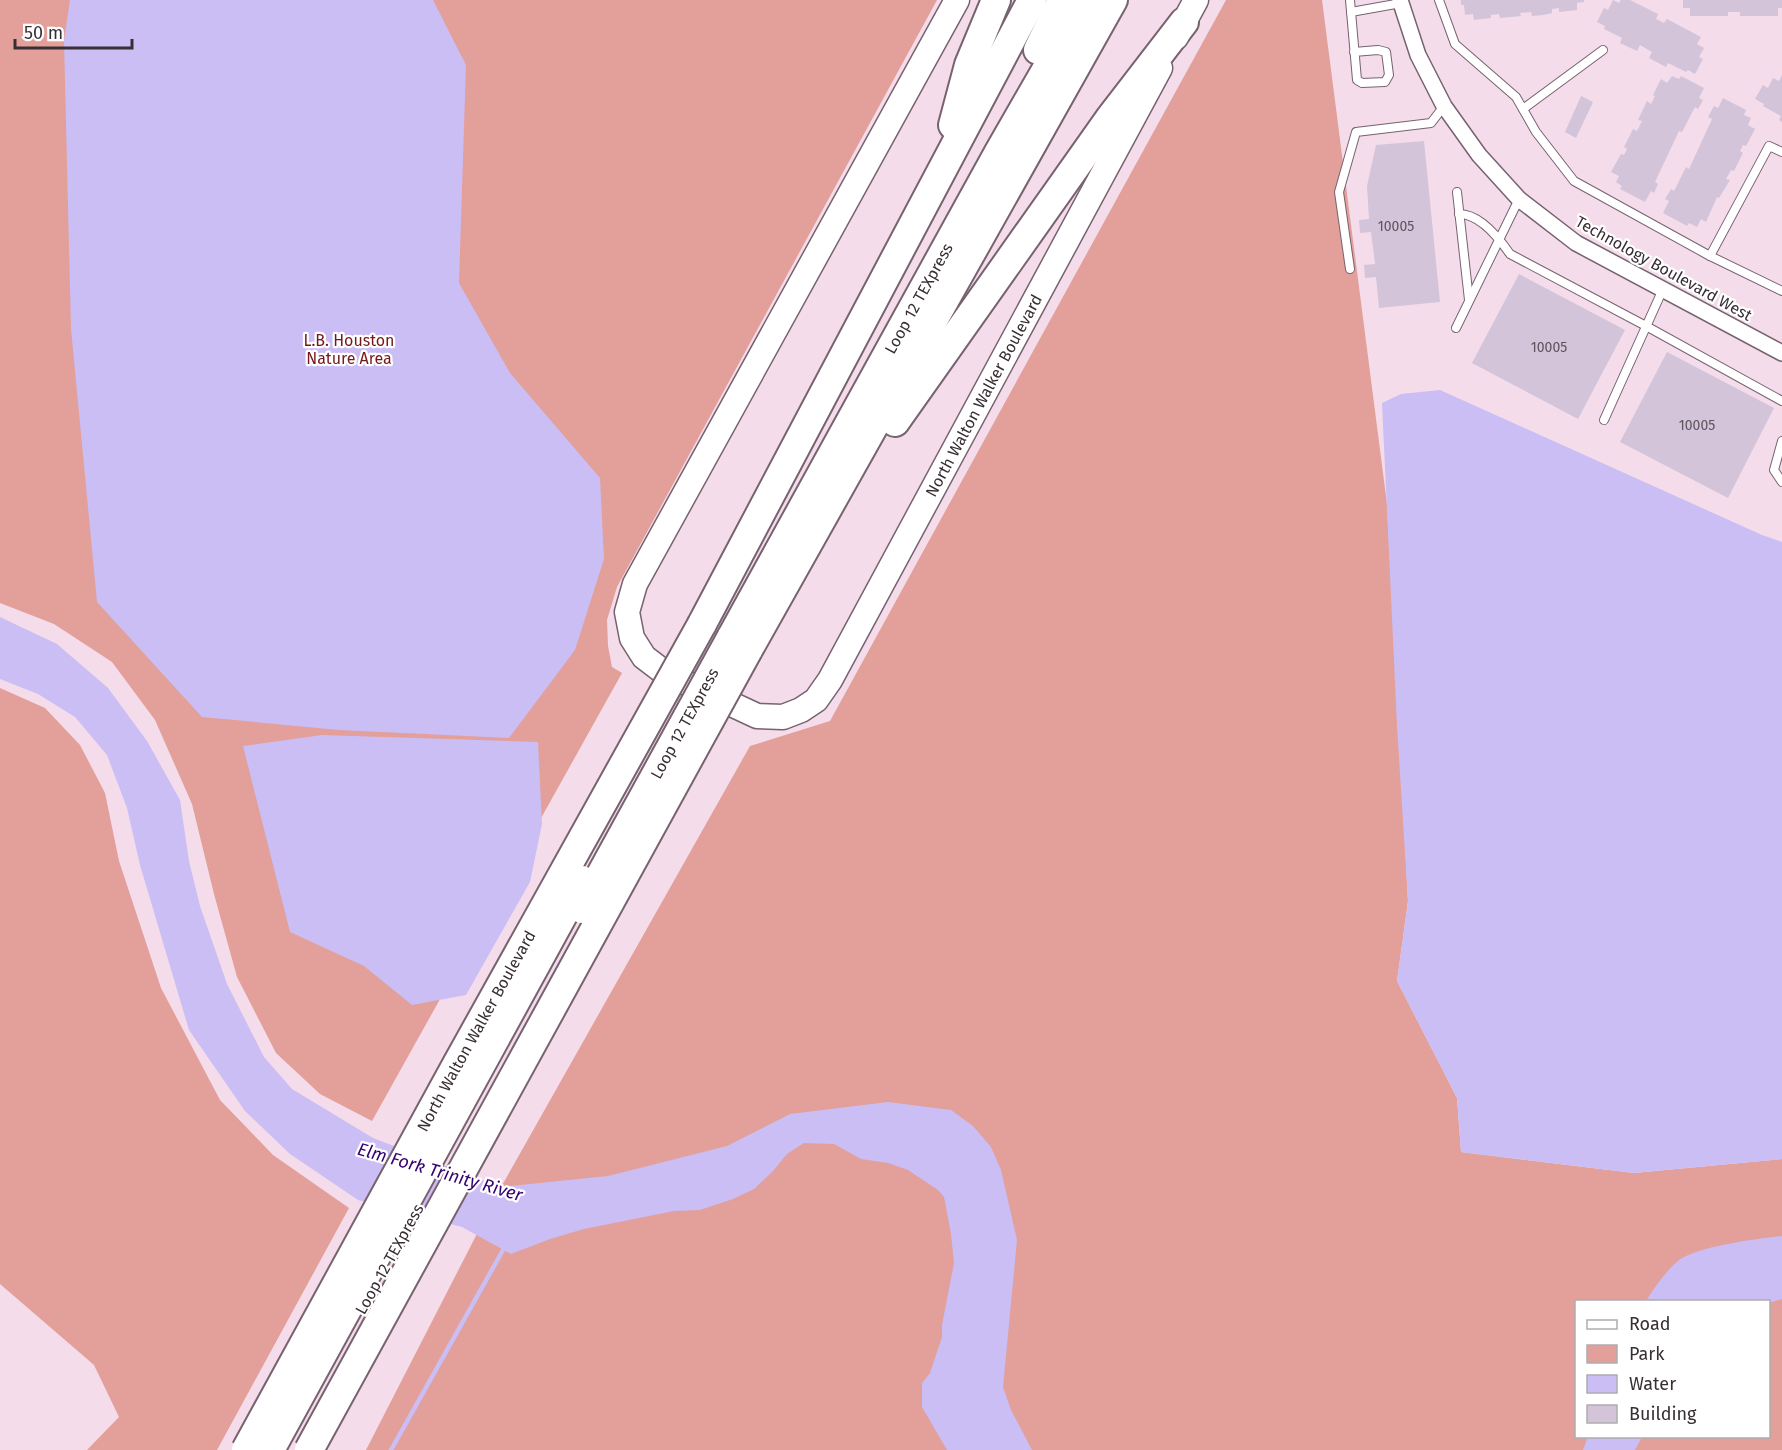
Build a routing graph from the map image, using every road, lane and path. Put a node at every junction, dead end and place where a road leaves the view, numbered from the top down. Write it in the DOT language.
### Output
graph roads {
  1 [pos="957,0"];
  2 [pos="996,0"];
  3 [pos="1032,0"];
  4 [pos="1062,0"];
  5 [pos="1090,0"];
  6 [pos="1113,0"];
  7 [pos="1350,0"];
  8 [pos="1439,0"];
  9 [pos="1400,1"];
  10 [pos="1190,11"];
  11 [pos="1351,12"];
  12 [pos="1603,50"];
  13 [pos="1354,52"];
  14 [pos="1444,105"];
  15 [pos="1522,109"];
  16 [pos="993,149"];
  17 [pos="1782,152"];
  18 [pos="939,176"];
  19 [pos="1457,192"];
  20 [pos="1519,199"];
  21 [pos="1459,214"];
  22 [pos="1500,239"];
  23 [pos="1710,256"];
  24 [pos="1350,269"];
  25 [pos="1663,289"];
  26 [pos="1782,291"];
  27 [pos="1469,301"];
  28 [pos="1646,326"];
  29 [pos="1456,328"];
  30 [pos="1782,353"];
  31 [pos="1782,401"];
  32 [pos="1604,420"];
  33 [pos="1782,441"];
  34 [pos="1782,482"];
  35 [pos="816,531"];
  36 [pos="725,636"];
  37 [pos="246,1450"];
  38 [pos="270,1450"];
  39 [pos="284,1450"];
  40 [pos="309,1450"];
  1 -- 10 [label="main road, North Walton Walker Boulevard"];
  2 -- 18 [label="highway"];
  3 -- 18 [label="highway, North Walton Walker Boulevard"];
  4 -- 16 [label="highway, Loop 12 TEXpress"];
  5 -- 16 [label="highway, Loop 12 TEXpress"];
  6 -- 35 [label="highway, North Walton Walker Boulevard"];
  7 -- 11 [label="lane"];
  8 -- 15 [label="lane"];
  9 -- 11 [label="lane"];
  9 -- 14 [label="street, Technology Boulevard West"];
  10 -- 35 [label="highway"];
  11 -- 13 [label="lane"];
  12 -- 15 [label="lane"];
  13 -- 13 [label="lane"];
  14 -- 20 [label="street, Technology Boulevard West"];
  14 -- 24 [label="lane"];
  15 -- 23 [label="lane"];
  16 -- 36 [label="highway, Loop 12 TEXpress"];
  17 -- 23 [label="lane"];
  18 -- 36 [label="highway, North Walton Walker Boulevard"];
  19 -- 21 [label="lane"];
  20 -- 22 [label="lane"];
  20 -- 25 [label="street, Technology Boulevard West"];
  21 -- 22 [label="lane"];
  21 -- 27 [label="lane"];
  22 -- 27 [label="lane"];
  22 -- 28 [label="lane"];
  23 -- 26 [label="lane"];
  25 -- 28 [label="lane"];
  25 -- 30 [label="street, Technology Boulevard West"];
  27 -- 29 [label="lane"];
  28 -- 31 [label="lane"];
  28 -- 32 [label="lane"];
  33 -- 34 [label="lane"];
  35 -- 36 [label="highway, North Walton Walker Boulevard"];
  36 -- 37 [label="highway, North Walton Walker Boulevard, bridge"];
  36 -- 38 [label="highway, Loop 12 TEXpress, bridge"];
  36 -- 39 [label="highway, Loop 12 TEXpress, bridge"];
  36 -- 40 [label="highway, North Walton Walker Boulevard, bridge"];
}
